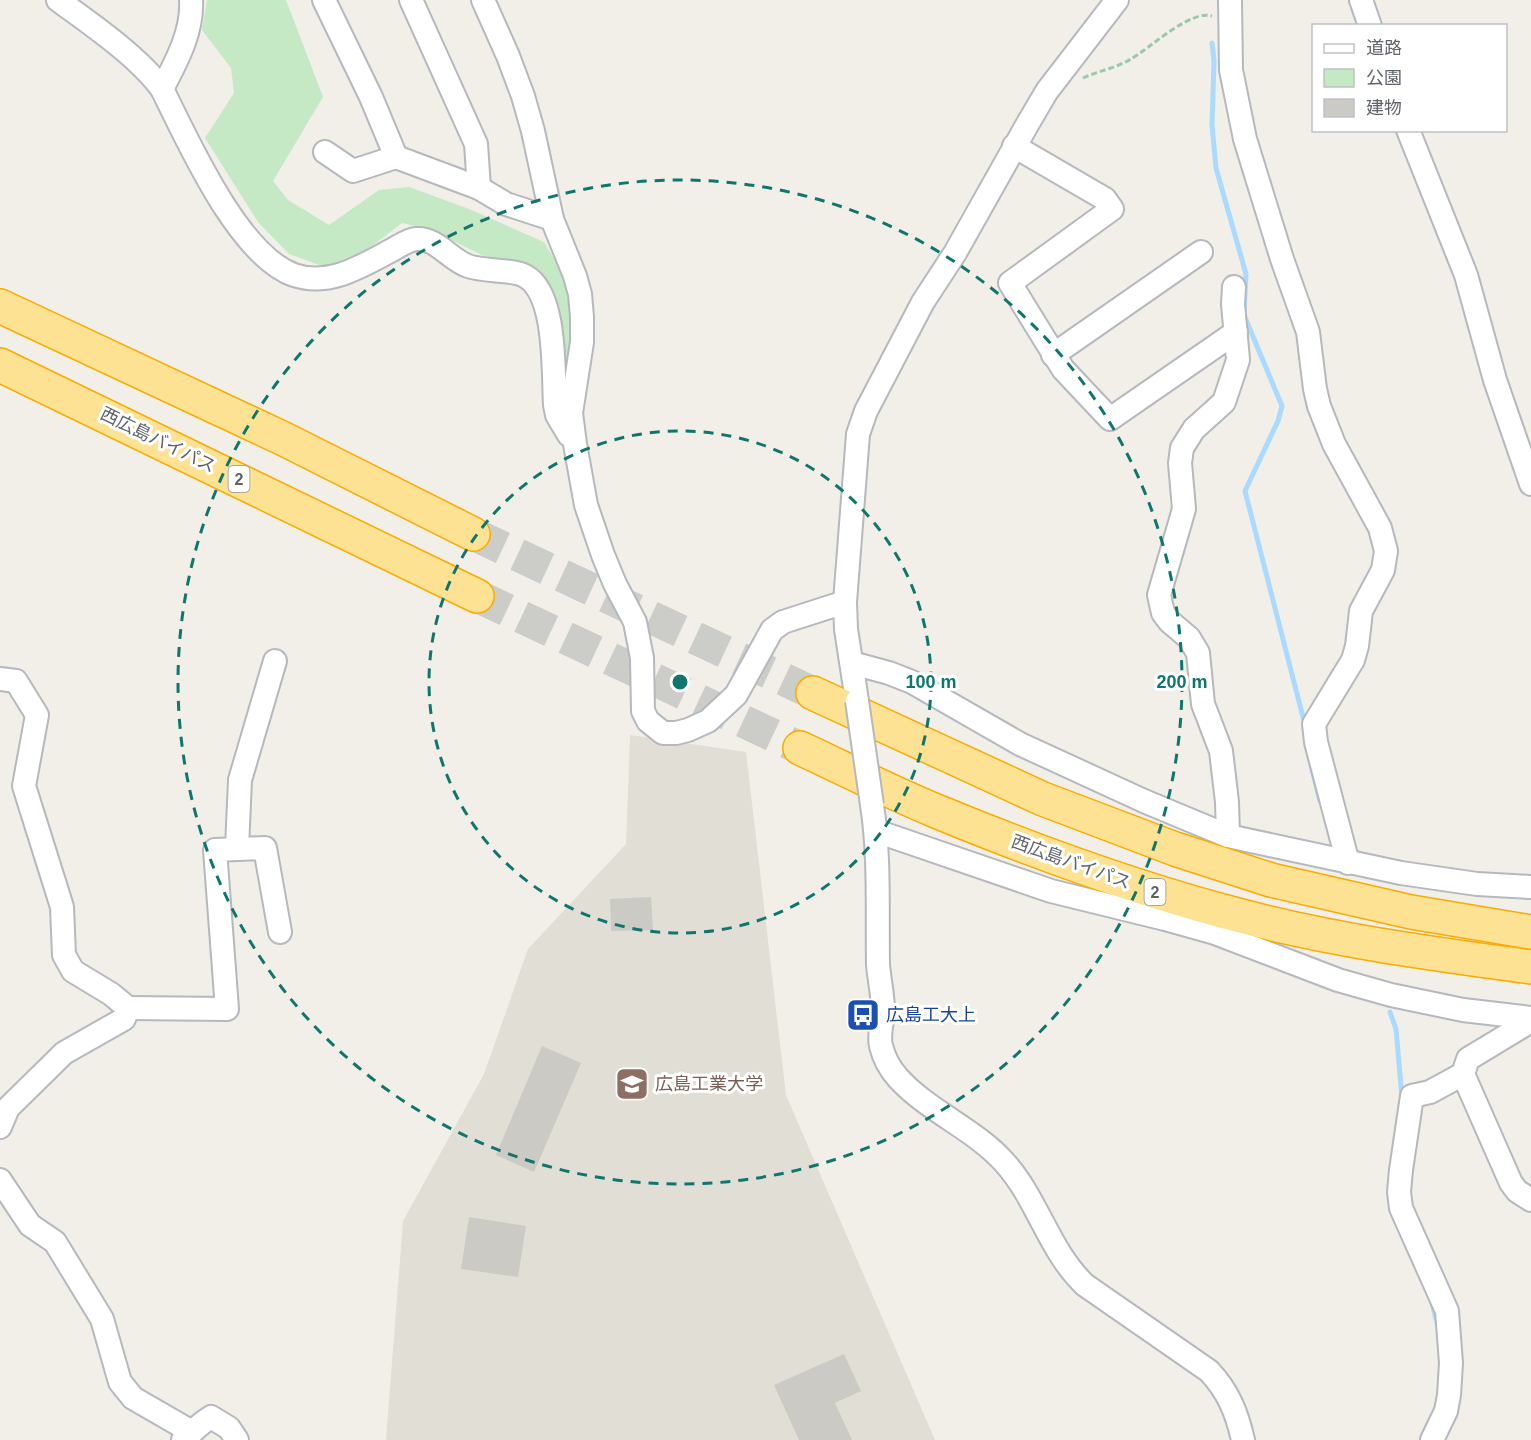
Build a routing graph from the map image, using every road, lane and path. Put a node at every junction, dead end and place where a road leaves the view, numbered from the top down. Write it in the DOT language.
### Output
graph roads {
  1 [pos="58,0"];
  2 [pos="191,0"];
  3 [pos="324,0"];
  4 [pos="411,0"];
  5 [pos="483,0"];
  6 [pos="1117,0"];
  7 [pos="1230,0"];
  8 [pos="1362,0"];
  9 [pos="1215,17"];
  10 [pos="1369,24"];
  11 [pos="162,89"];
  12 [pos="1047,91"];
  13 [pos="1409,132"];
  14 [pos="1014,146"];
  15 [pos="325,152"];
  16 [pos="396,157"];
  17 [pos="479,188"];
  18 [pos="552,219"];
  19 [pos="1200,252"];
  20 [pos="1234,287"];
  21 [pos="0,306"];
  22 [pos="1236,332"];
  23 [pos="1053,354"];
  24 [pos="0,365"];
  25 [pos="575,444"];
  26 [pos="1531,484"];
  27 [pos="473,534"];
  28 [pos="477,596"];
  29 [pos="845,602"];
  30 [pos="275,661"];
  31 [pos="852,663"];
  32 [pos="0,679"];
  33 [pos="813,693"];
  34 [pos="800,748"];
  35 [pos="876,831"];
  36 [pos="1228,836"];
  37 [pos="237,848"];
  38 [pos="1348,863"];
  39 [pos="1531,887"];
  40 [pos="280,932"];
  41 [pos="1531,932"];
  42 [pos="1531,967"];
  43 [pos="128,1008"];
  44 [pos="1531,1020"];
  45 [pos="1463,1074"];
  46 [pos="0,1127"];
  47 [pos="0,1180"];
  48 [pos="1531,1200"];
  49 [pos="188,1436"];
  50 [pos="237,1440"];
  51 [pos="1243,1440"];
  52 [pos="1432,1440"];
  1 -- 11 [label="street"];
  2 -- 11 [label="street"];
  3 -- 16 [label="street"];
  4 -- 17 [label="street"];
  5 -- 18 [label="street"];
  6 -- 12 [label="street"];
  7 -- 38 [label="street"];
  8 -- 10 [label="street"];
  9 -- 12 [label="path"];
  11 -- 25 [label="street"];
  12 -- 14 [label="street"];
  13 -- 26 [label="street"];
  14 -- 23 [label="street"];
  14 -- 29 [label="street"];
  15 -- 16 [label="street"];
  16 -- 17 [label="street"];
  17 -- 18 [label="street"];
  18 -- 25 [label="street"];
  19 -- 23 [label="street"];
  20 -- 22 [label="street"];
  21 -- 27 [label="highway"];
  22 -- 23 [label="street"];
  22 -- 36 [label="street"];
  24 -- 28 [label="highway, 西広島バイパス / 2"];
  25 -- 29 [label="street"];
  29 -- 31 [label="street"];
  30 -- 37 [label="street"];
  31 -- 35 [label="street, bridge"];
  31 -- 36 [label="street"];
  32 -- 43 [label="street"];
  33 -- 41 [label="highway"];
  34 -- 42 [label="highway, 西広島バイパス / 2"];
  35 -- 44 [label="street"];
  35 -- 51 [label="street"];
  36 -- 38 [label="street"];
  37 -- 40 [label="street"];
  37 -- 43 [label="street"];
  38 -- 39 [label="street"];
  43 -- 46 [label="street"];
  44 -- 45 [label="street"];
  45 -- 48 [label="street"];
  45 -- 52 [label="street"];
  47 -- 49 [label="street"];
  49 -- 50 [label="street"];
}
